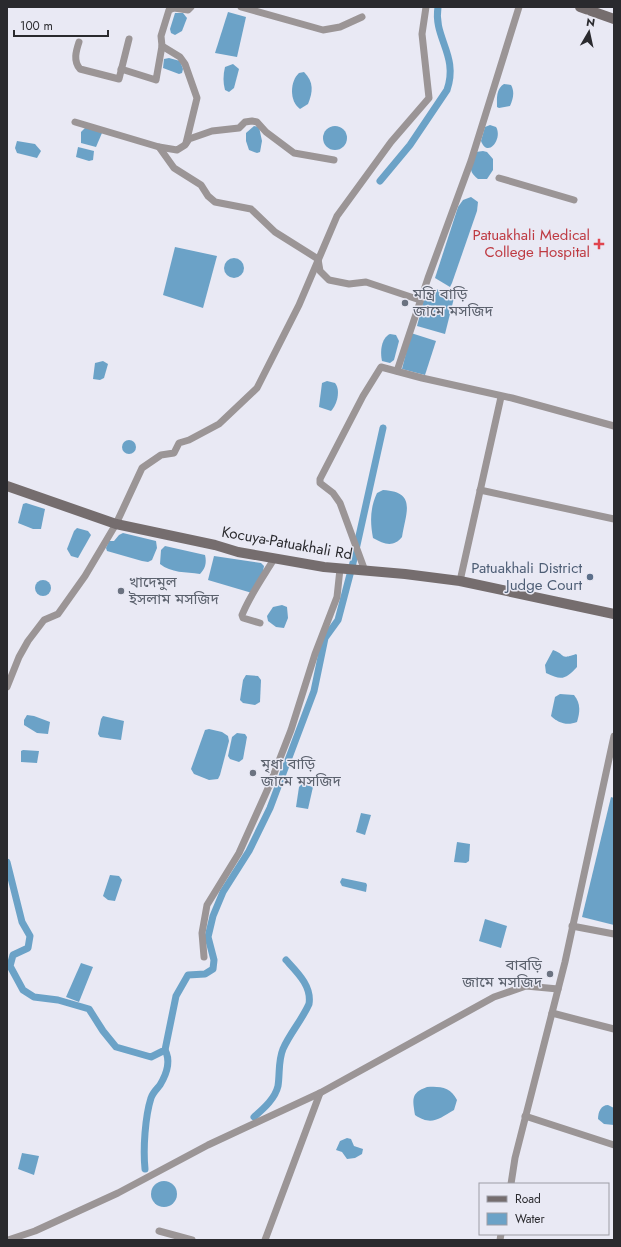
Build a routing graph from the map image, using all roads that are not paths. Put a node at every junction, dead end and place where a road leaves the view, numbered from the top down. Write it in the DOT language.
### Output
graph roads {
  1 [pos="191,7"];
  2 [pos="240,7"];
  3 [pos="426,7"];
  4 [pos="519,7"];
  5 [pos="580,7"];
  6 [pos="169,9"];
  7 [pos="362,17"];
  8 [pos="614,19"];
  9 [pos="128,39"];
  10 [pos="79,42"];
  11 [pos="162,46"];
  12 [pos="121,69"];
  13 [pos="74,122"];
  14 [pos="185,145"];
  15 [pos="159,147"];
  16 [pos="334,160"];
  17 [pos="499,178"];
  18 [pos="574,200"];
  19 [pos="318,259"];
  20 [pos="420,300"];
  21 [pos="397,371"];
  22 [pos="501,397"];
  23 [pos="614,426"];
  24 [pos="7,486"];
  25 [pos="480,490"];
  26 [pos="614,520"];
  27 [pos="116,524"];
  28 [pos="274,559"];
  29 [pos="340,569"];
  30 [pos="362,571"];
  31 [pos="460,581"];
  32 [pos="614,614"];
  33 [pos="260,623"];
  34 [pos="7,687"];
  35 [pos="614,736"];
  36 [pos="572,926"];
  37 [pos="614,934"];
  38 [pos="204,958"];
  39 [pos="558,989"];
  40 [pos="552,1013"];
  41 [pos="614,1029"];
  42 [pos="320,1093"];
  43 [pos="524,1116"];
  44 [pos="614,1145"];
  45 [pos="512,1183"];
  46 [pos="159,1231"];
  47 [pos="8,1240"];
  48 [pos="192,1240"];
  49 [pos="265,1240"];
  1 -- 6 [label="street"];
  2 -- 7 [label="street"];
  3 -- 19 [label="street"];
  4 -- 20 [label="street"];
  5 -- 8 [label="main road"];
  6 -- 11 [label="street"];
  9 -- 12 [label="street"];
  10 -- 12 [label="street"];
  11 -- 12 [label="street"];
  11 -- 14 [label="street"];
  13 -- 15 [label="street"];
  14 -- 15 [label="street"];
  14 -- 16 [label="street"];
  15 -- 19 [label="street"];
  17 -- 18 [label="street"];
  19 -- 20 [label="street"];
  19 -- 27 [label="street"];
  20 -- 21 [label="street"];
  21 -- 22 [label="street"];
  21 -- 30 [label="street"];
  22 -- 23 [label="street"];
  22 -- 25 [label="street"];
  24 -- 27 [label="main road, Kocuya-Patuakhali Rd"];
  25 -- 26 [label="street"];
  25 -- 31 [label="street"];
  27 -- 28 [label="main road, Kocuya-Patuakhali Rd"];
  27 -- 34 [label="street"];
  28 -- 29 [label="main road, Kocuya-Patuakhali Rd"];
  28 -- 33 [label="street"];
  29 -- 30 [label="main road, Kocuya-Patuakhali Rd"];
  29 -- 38 [label="street"];
  30 -- 31 [label="main road, Kocuya-Patuakhali Rd"];
  31 -- 32 [label="main road, Kocuya-Patuakhali Rd"];
  35 -- 36 [label="street"];
  36 -- 37 [label="street"];
  36 -- 39 [label="street"];
  39 -- 40 [label="street"];
  39 -- 42 [label="street"];
  40 -- 41 [label="street"];
  40 -- 43 [label="street"];
  42 -- 47 [label="street"];
  42 -- 49 [label="street"];
  43 -- 44 [label="street"];
  43 -- 45 [label="street"];
  46 -- 48 [label="street"];
}
